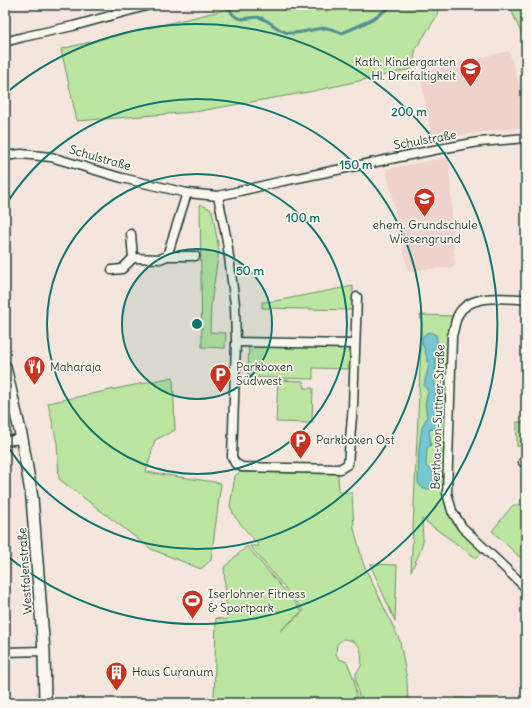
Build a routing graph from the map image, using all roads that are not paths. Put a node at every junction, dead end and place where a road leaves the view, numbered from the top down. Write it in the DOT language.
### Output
graph roads {
  1 [pos="150,5"];
  2 [pos="125,8"];
  3 [pos="5,42"];
  4 [pos="526,138"];
  5 [pos="5,156"];
  6 [pos="187,193"];
  7 [pos="218,196"];
  8 [pos="131,234"];
  9 [pos="167,256"];
  10 [pos="195,256"];
  11 [pos="133,258"];
  12 [pos="112,270"];
  13 [pos="357,296"];
  14 [pos="526,299"];
  15 [pos="236,342"];
  16 [pos="355,344"];
  17 [pos="5,368"];
  18 [pos="22,439"];
  19 [pos="5,441"];
  20 [pos="526,588"];
  21 [pos="44,651"];
  22 [pos="5,652"];
  23 [pos="45,703"];
  1 -- 2 [label="street"];
  2 -- 3 [label="street"];
  4 -- 7 [label="street, Schulstraße"];
  5 -- 6 [label="street, Schulstraße"];
  6 -- 7 [label="street, Schulstraße"];
  6 -- 9 [label="street"];
  7 -- 15 [label="street"];
  8 -- 11 [label="street"];
  9 -- 10 [label="street"];
  9 -- 11 [label="street"];
  11 -- 12 [label="street"];
  13 -- 16 [label="street"];
  14 -- 20 [label="street, Bertha-von-Suttner-Straße"];
  15 -- 16 [label="street"];
  15 -- 16 [label="street"];
  17 -- 18 [label="main road, Westfalenstraße"];
  18 -- 19 [label="street"];
  18 -- 21 [label="main road, Westfalenstraße"];
  21 -- 22 [label="street"];
  21 -- 23 [label="main road, Westfalenstraße"];
}
